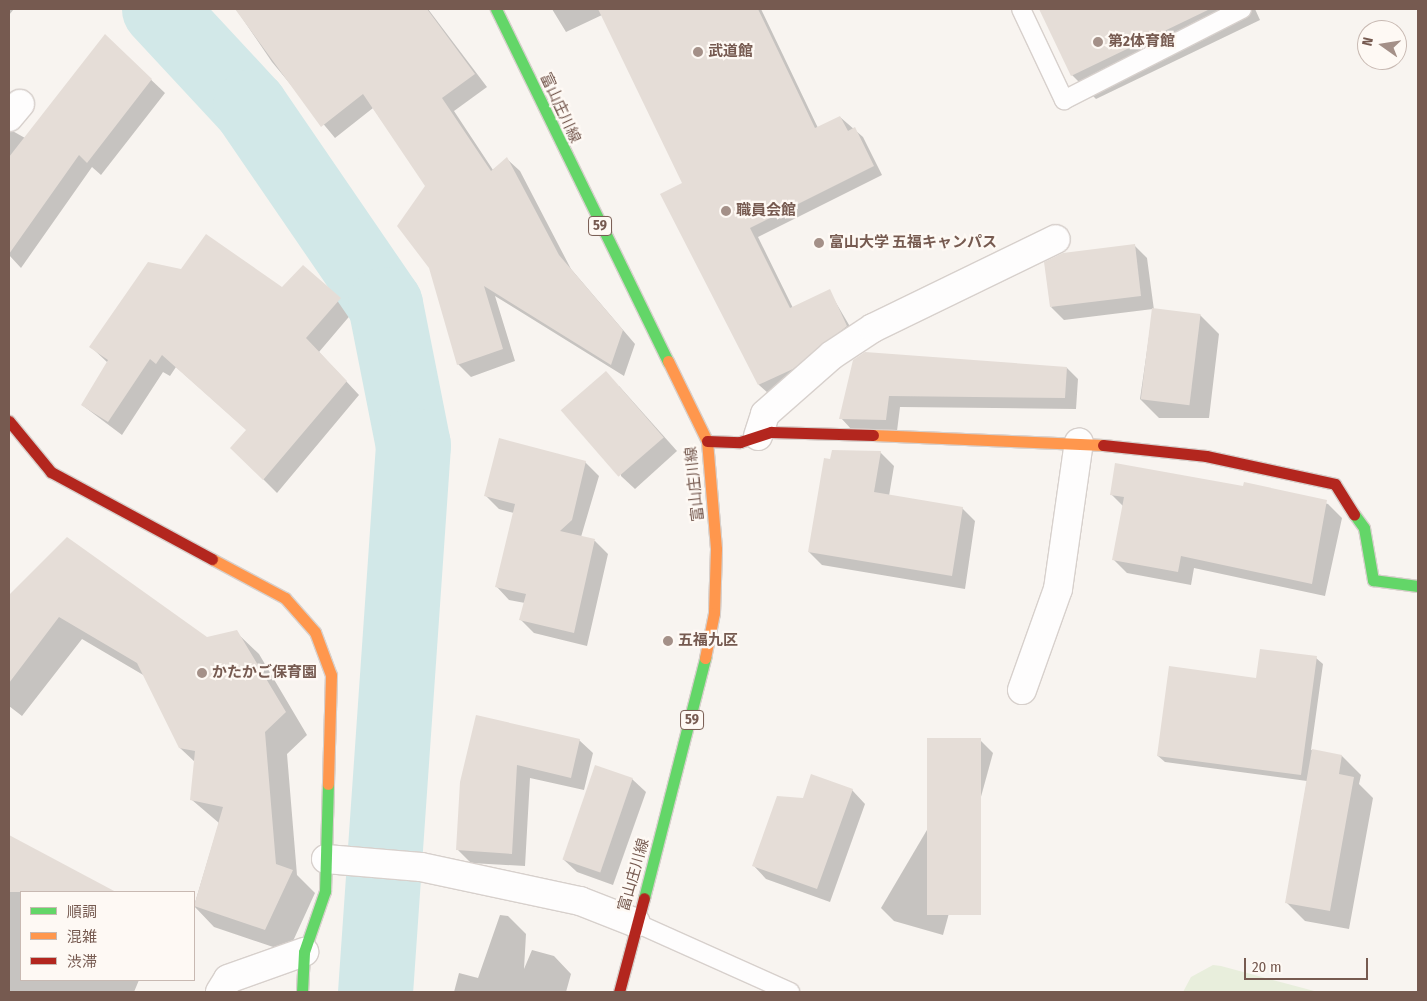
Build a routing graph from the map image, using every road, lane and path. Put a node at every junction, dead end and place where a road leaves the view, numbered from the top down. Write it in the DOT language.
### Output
graph roads {
  1 [pos="496,9"];
  2 [pos="1021,9"];
  3 [pos="1242,9"];
  4 [pos="1056,239"];
  5 [pos="9,421"];
  6 [pos="758,436"];
  7 [pos="707,441"];
  8 [pos="1080,442"];
  9 [pos="1418,586"];
  10 [pos="1022,690"];
  11 [pos="326,859"];
  12 [pos="636,923"];
  13 [pos="304,952"];
  14 [pos="220,992"];
  15 [pos="302,992"];
  16 [pos="619,992"];
  17 [pos="790,992"];
  1 -- 7 [label="street, 富山庄川線 / 59"];
  2 -- 3 [label="lane"];
  4 -- 6 [label="street"];
  5 -- 11 [label="street"];
  6 -- 7 [label="street"];
  6 -- 8 [label="street"];
  7 -- 12 [label="street, 富山庄川線 / 59"];
  8 -- 9 [label="street"];
  8 -- 10 [label="street"];
  11 -- 12 [label="street"];
  11 -- 13 [label="street"];
  12 -- 16 [label="street, 富山庄川線 / 59"];
  12 -- 17 [label="lane"];
  13 -- 14 [label="street"];
  13 -- 15 [label="street"];
}
